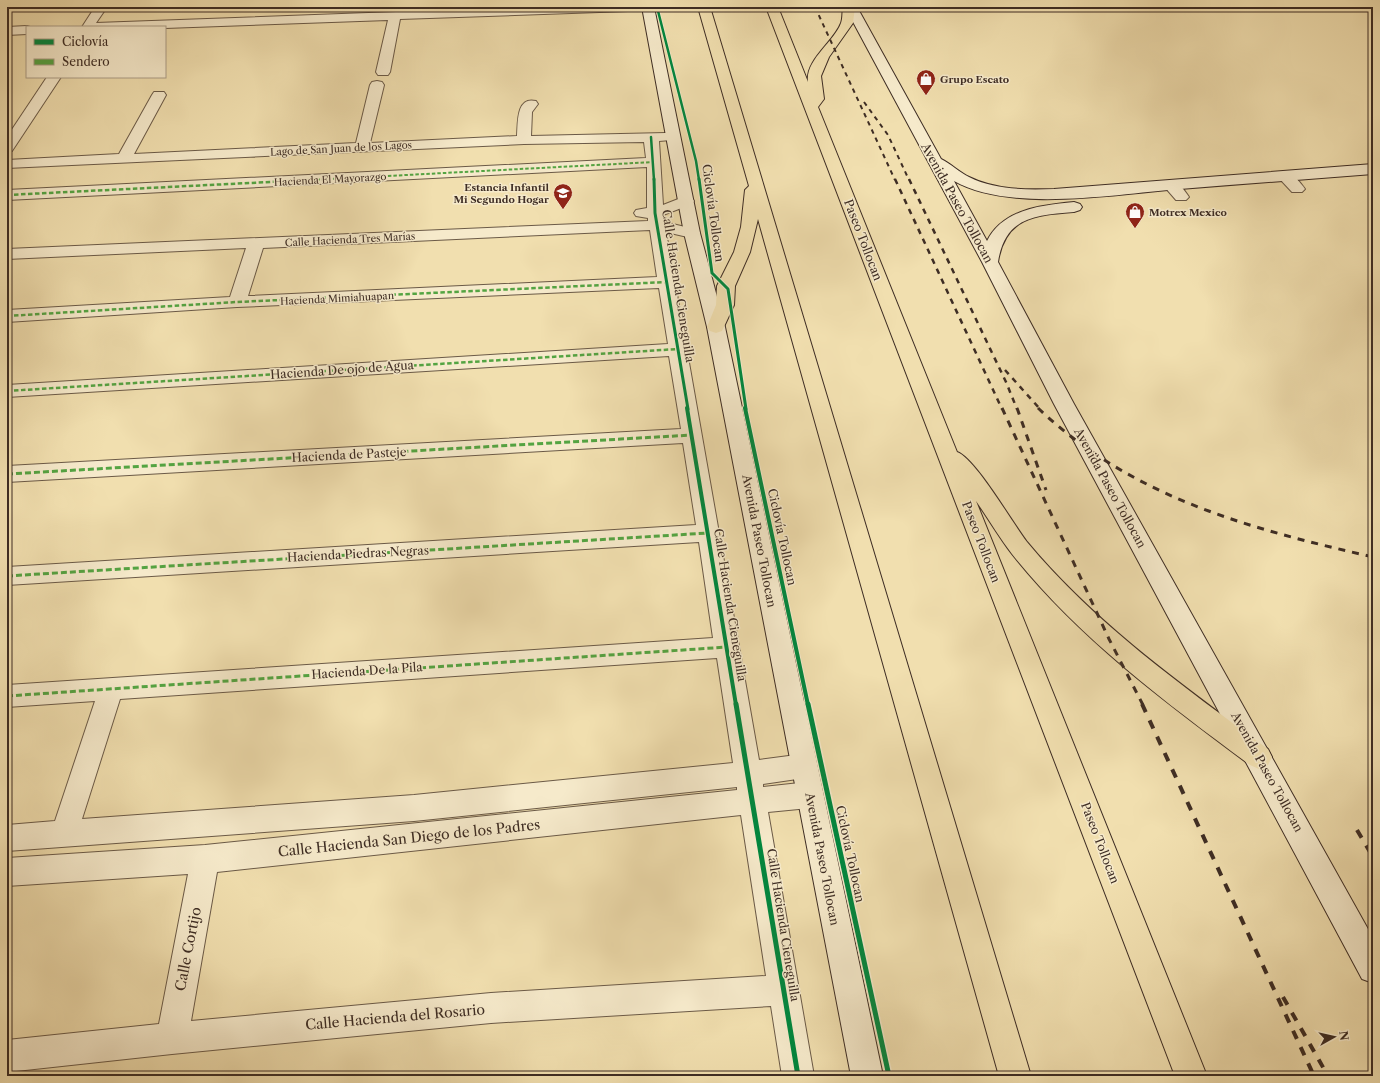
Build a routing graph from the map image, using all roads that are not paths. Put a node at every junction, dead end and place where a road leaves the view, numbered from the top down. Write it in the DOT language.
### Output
graph roads {
  1 [pos="101,7"];
  2 [pos="628,7"];
  3 [pos="648,7"];
  4 [pos="704,7"];
  5 [pos="772,7"];
  6 [pos="850,7"];
  7 [pos="395,16"];
  8 [pos="89,26"];
  9 [pos="124,26"];
  10 [pos="26,30"];
  11 [pos="7,31"];
  12 [pos="383,72"];
  13 [pos="53,78"];
  14 [pos="377,85"];
  15 [pos="159,95"];
  16 [pos="530,104"];
  17 [pos="811,109"];
  18 [pos="675,136"];
  19 [pos="651,137"];
  20 [pos="524,140"];
  21 [pos="362,147"];
  22 [pos="7,148"];
  23 [pos="932,157"];
  24 [pos="124,159"];
  25 [pos="654,162"];
  26 [pos="13,164"];
  27 [pos="1373,169"];
  28 [pos="1285,176"];
  29 [pos="754,179"];
  30 [pos="1373,183"];
  31 [pos="7,184"];
  32 [pos="1171,185"];
  33 [pos="986,188"];
  34 [pos="1297,189"];
  35 [pos="7,195"];
  36 [pos="1180,197"];
  37 [pos="686,201"];
  38 [pos="1003,214"];
  39 [pos="656,219"];
  40 [pos="409,230"];
  41 [pos="692,233"];
  42 [pos="7,242"];
  43 [pos="151,242"];
  44 [pos="256,243"];
  45 [pos="7,254"];
  46 [pos="990,262"];
  47 [pos="667,282"];
  48 [pos="237,302"];
  49 [pos="7,316"];
  50 [pos="716,327"];
  51 [pos="678,349"];
  52 [pos="7,391"];
  53 [pos="692,435"];
  54 [pos="942,441"];
  55 [pos="7,474"];
  56 [pos="708,533"];
  57 [pos="7,576"];
  58 [pos="727,646"];
  59 [pos="111,689"];
  60 [pos="7,696"];
  61 [pos="1259,757"];
  62 [pos="804,766"];
  63 [pos="748,774"];
  64 [pos="809,795"];
  65 [pos="752,802"];
  66 [pos="414,808"];
  67 [pos="64,834"];
  68 [pos="7,838"];
  69 [pos="412,838"];
  70 [pos="205,859"];
  71 [pos="7,872"];
  72 [pos="1373,968"];
  73 [pos="784,990"];
  74 [pos="172,1038"];
  75 [pos="7,1056"];
  76 [pos="798,1076"];
  77 [pos="867,1076"];
  78 [pos="1015,1076"];
  79 [pos="1191,1076"];
  1 -- 8 [label="street"];
  2 -- 7 [label="street"];
  3 -- 18 [label="street, Avenida Paseo Tollocan"];
  4 -- 29 [label="highway"];
  5 -- 17 [label="highway, Paseo Tollocan"];
  6 -- 17 [label="highway"];
  6 -- 23 [label="street, Avenida Paseo Tollocan"];
  7 -- 9 [label="street"];
  7 -- 12 [label="street"];
  10 -- 11 [label="street"];
  13 -- 22 [label="street"];
  14 -- 21 [label="street"];
  15 -- 24 [label="street"];
  16 -- 20 [label="street"];
  17 -- 54 [label="highway, Paseo Tollocan"];
  18 -- 19 [label="street, Lago de San Juan de los Lagos"];
  18 -- 37 [label="street, Avenida Paseo Tollocan"];
  19 -- 20 [label="street, Lago de San Juan de los Lagos"];
  19 -- 25 [label="street, Calle Hacienda Cieneguilla"];
  20 -- 21 [label="street, Lago de San Juan de los Lagos"];
  21 -- 24 [label="street, Lago de San Juan de los Lagos"];
  23 -- 33 [label="street"];
  23 -- 46 [label="street, Avenida Paseo Tollocan"];
  24 -- 26 [label="street, Lago de San Juan de los Lagos"];
  25 -- 35 [label="street, Hacienda El Mayorazgo"];
  25 -- 39 [label="street, Calle Hacienda Cieneguilla"];
  26 -- 31 [label="street"];
  27 -- 28 [label="street"];
  28 -- 32 [label="street"];
  28 -- 34 [label="street"];
  29 -- 50 [label="highway"];
  29 -- 78 [label="highway"];
  30 -- 34 [label="street"];
  32 -- 33 [label="street"];
  32 -- 36 [label="street"];
  33 -- 38 [label="street"];
  34 -- 36 [label="street"];
  36 -- 38 [label="street"];
  37 -- 39 [label="street, Calle Hacienda Tres Marías"];
  37 -- 41 [label="street, Avenida Paseo Tollocan"];
  38 -- 46 [label="street"];
  39 -- 40 [label="street, Calle Hacienda Tres Marías"];
  39 -- 41 [label="street, Calle Hacienda Tres Marías"];
  39 -- 47 [label="street, Calle Hacienda Cieneguilla"];
  40 -- 43 [label="street, Calle Hacienda Tres Marías"];
  40 -- 44 [label="street, Calle Hacienda Tres Marías"];
  41 -- 50 [label="street, Avenida Paseo Tollocan"];
  42 -- 43 [label="street, Calle Hacienda Tres Marías"];
  43 -- 44 [label="street, Calle Hacienda Tres Marías"];
  43 -- 45 [label="street, Calle Hacienda Tres Marías"];
  44 -- 48 [label="street"];
  46 -- 61 [label="street, Avenida Paseo Tollocan"];
  47 -- 48 [label="street, Hacienda Mimiahuapan"];
  47 -- 51 [label="street, Calle Hacienda Cieneguilla"];
  48 -- 49 [label="street, Hacienda Mimiahuapan"];
  50 -- 62 [label="street, Avenida Paseo Tollocan"];
  51 -- 52 [label="street, Hacienda De ojo de Agua"];
  51 -- 53 [label="street, Calle Hacienda Cieneguilla"];
  53 -- 55 [label="street, Hacienda de Pasteje"];
  53 -- 56 [label="street, Calle Hacienda Cieneguilla"];
  54 -- 61 [label="highway"];
  54 -- 79 [label="highway, Paseo Tollocan"];
  56 -- 57 [label="street, Hacienda Piedras Negras"];
  56 -- 58 [label="street, Calle Hacienda Cieneguilla"];
  58 -- 59 [label="street, Hacienda De la Pila"];
  58 -- 63 [label="street, Calle Hacienda Cieneguilla"];
  59 -- 60 [label="street, Hacienda De la Pila"];
  59 -- 67 [label="street"];
  61 -- 72 [label="street, Avenida Paseo Tollocan"];
  62 -- 63 [label="street"];
  62 -- 64 [label="street, Avenida Paseo Tollocan"];
  63 -- 65 [label="street, Calle Hacienda Cieneguilla"];
  63 -- 66 [label="street"];
  64 -- 65 [label="street, Calle Hacienda San Diego de los Padres"];
  64 -- 77 [label="street, Avenida Paseo Tollocan"];
  65 -- 69 [label="street, Calle Hacienda San Diego de los Padres"];
  65 -- 73 [label="street, Calle Hacienda Cieneguilla"];
  66 -- 67 [label="street"];
  66 -- 69 [label="street"];
  67 -- 68 [label="street"];
  69 -- 70 [label="street, Calle Hacienda San Diego de los Padres"];
  70 -- 71 [label="street, Calle Hacienda San Diego de los Padres"];
  70 -- 74 [label="street, Calle Cortijo"];
  73 -- 74 [label="street, Calle Hacienda del Rosario"];
  73 -- 76 [label="street, Calle Hacienda Cieneguilla"];
  74 -- 75 [label="street, Calle Hacienda del Rosario"];
}
